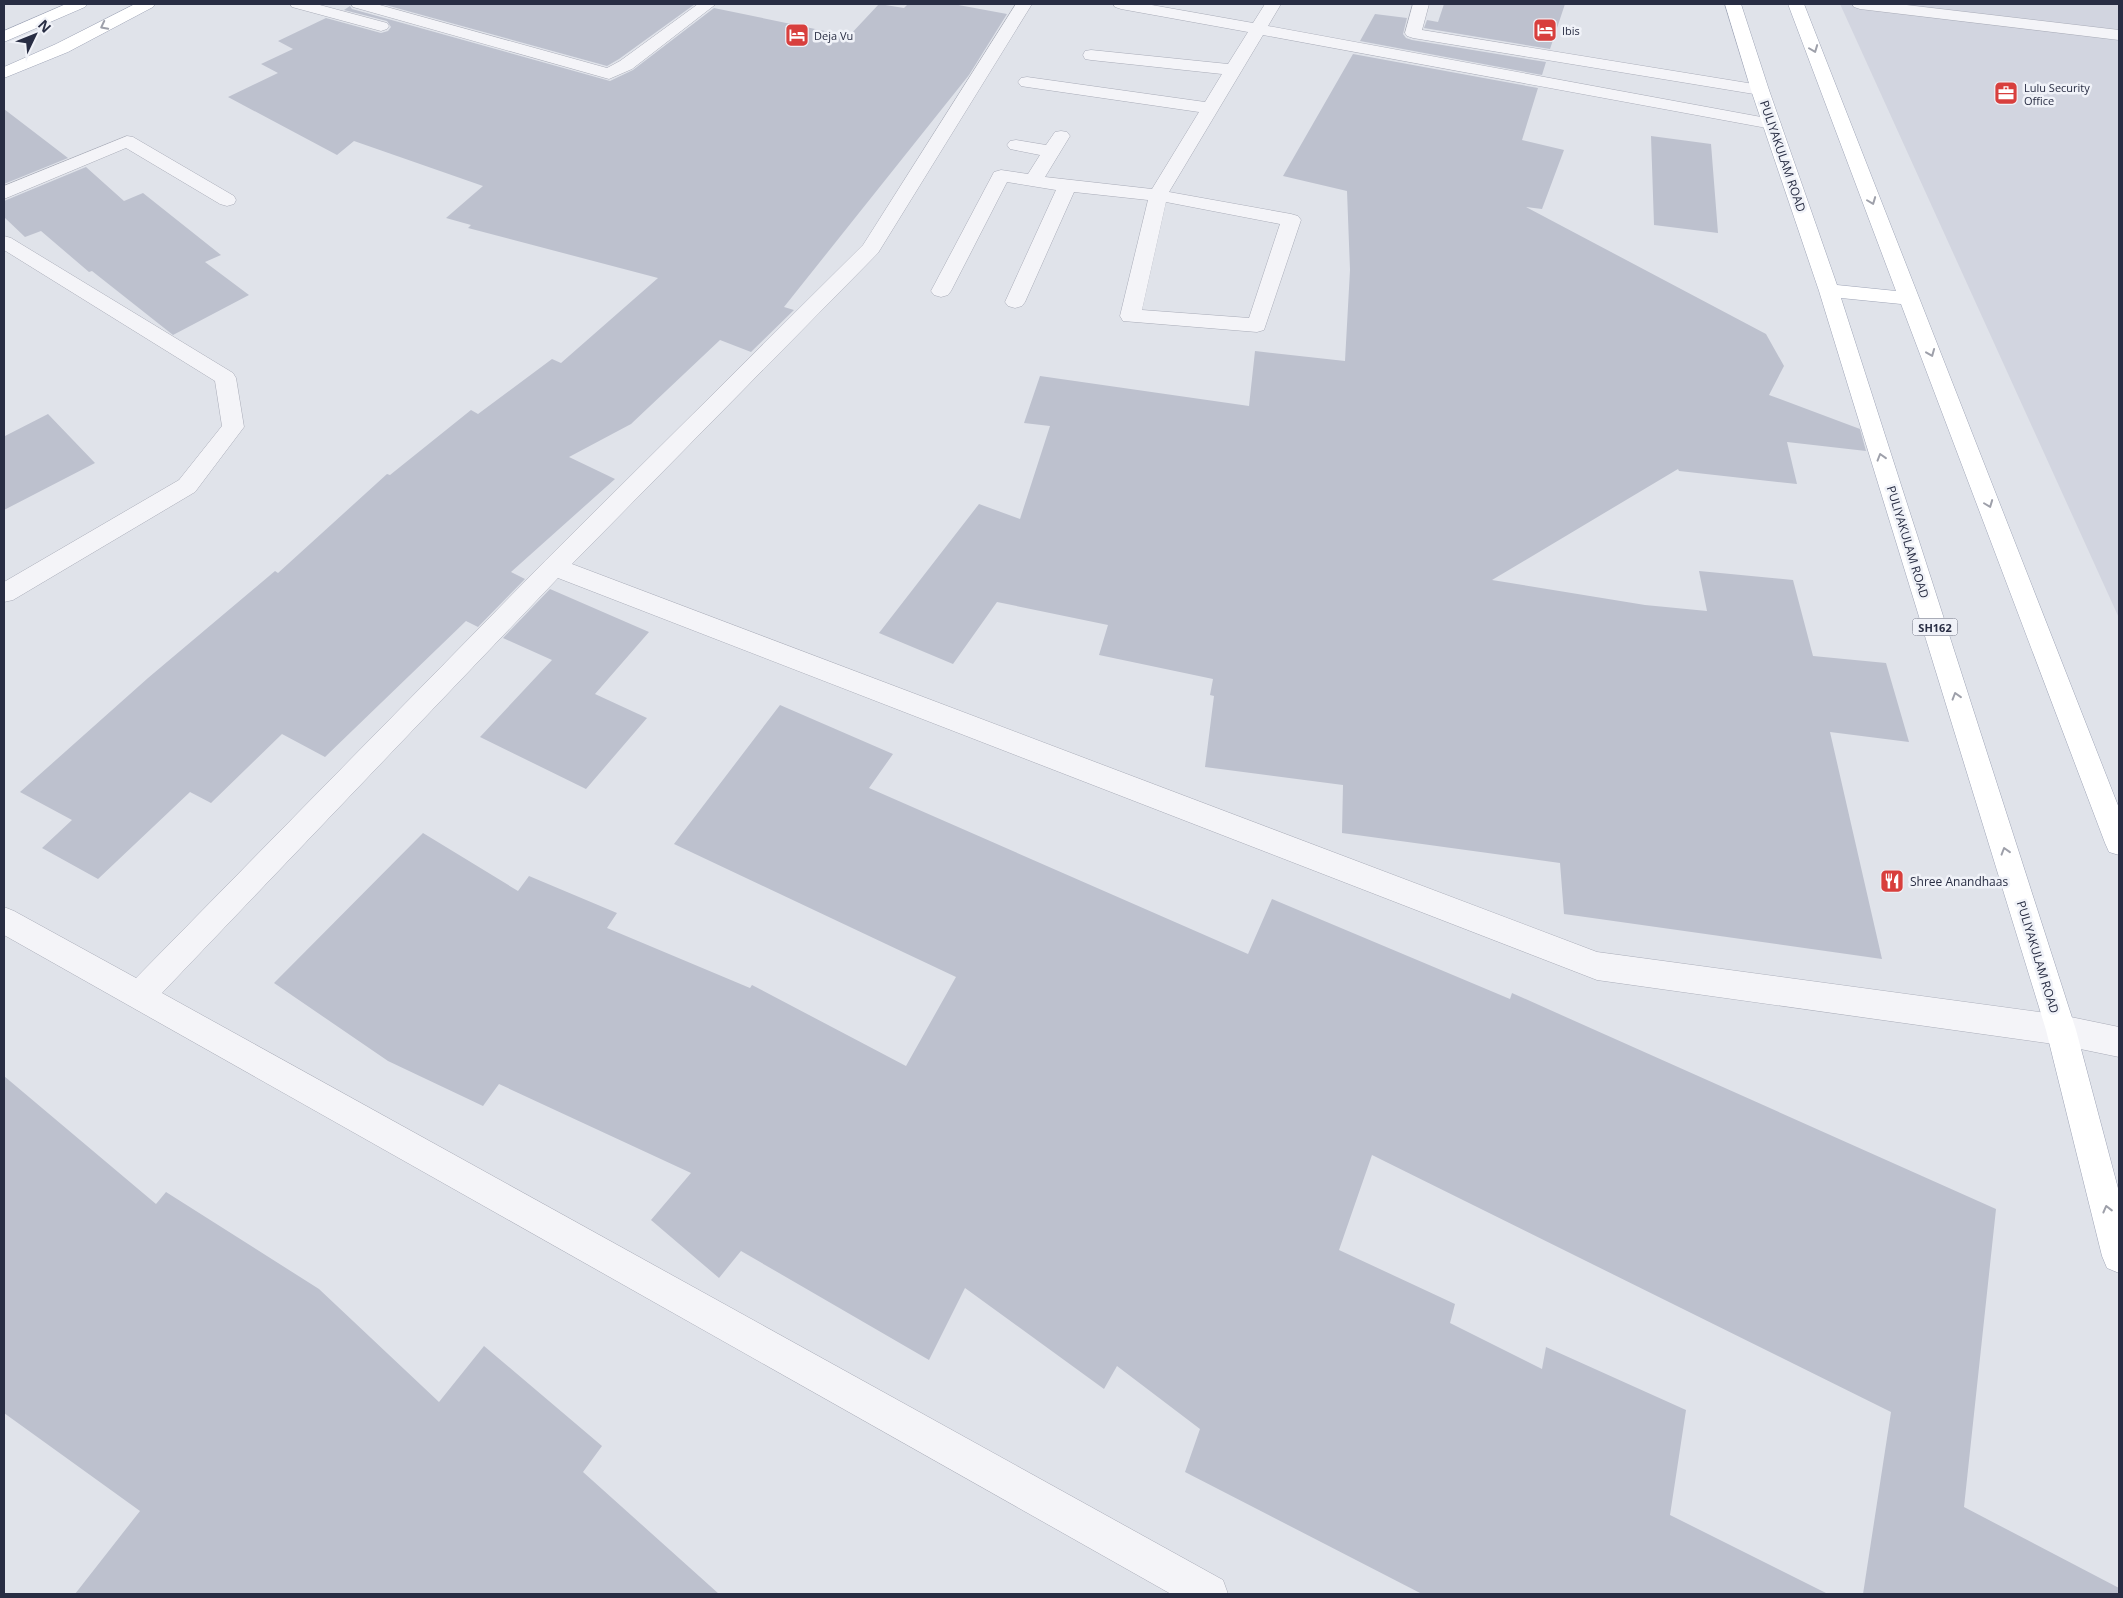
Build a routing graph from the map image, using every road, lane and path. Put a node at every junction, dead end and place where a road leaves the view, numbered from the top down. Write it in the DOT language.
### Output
graph roads {
  1 [pos="79,4"];
  2 [pos="147,4"];
  3 [pos="298,4"];
  4 [pos="359,4"];
  5 [pos="708,4"];
  6 [pos="1024,4"];
  7 [pos="1121,4"];
  8 [pos="1273,4"];
  9 [pos="1422,4"];
  10 [pos="1734,4"];
  11 [pos="1796,4"];
  12 [pos="1860,4"];
  13 [pos="1258,29"];
  14 [pos="2119,35"];
  15 [pos="4,37"];
  16 [pos="1091,55"];
  17 [pos="524,66"];
  18 [pos="1234,70"];
  19 [pos="4,73"];
  20 [pos="1027,82"];
  21 [pos="1760,90"];
  22 [pos="1211,108"];
  23 [pos="1772,124"];
  24 [pos="1061,136"];
  25 [pos="1016,145"];
  26 [pos="1052,152"];
  27 [pos="1034,182"];
  28 [pos="1067,186"];
  29 [pos="4,193"];
  30 [pos="1158,195"];
  31 [pos="227,200"];
  32 [pos="4,242"];
  33 [pos="1829,291"];
  34 [pos="941,292"];
  35 [pos="1909,298"];
  36 [pos="1015,302"];
  37 [pos="554,567"];
  38 [pos="4,593"];
  39 [pos="2119,844"];
  40 [pos="4,920"];
  41 [pos="139,996"];
  42 [pos="2061,1030"];
  43 [pos="2119,1042"];
  44 [pos="2119,1256"];
  45 [pos="1209,1594"];
  1 -- 15 [label="main road"];
  2 -- 19 [label="main road, one-way"];
  3 -- 17 [label="street"];
  4 -- 5 [label="street"];
  6 -- 37 [label="street"];
  7 -- 13 [label="street"];
  8 -- 13 [label="street"];
  9 -- 21 [label="street"];
  10 -- 21 [label="main road, PULIYAKULAM ROAD / SH162"];
  11 -- 35 [label="main road, one-way"];
  12 -- 14 [label="street"];
  13 -- 18 [label="street"];
  13 -- 23 [label="street"];
  16 -- 18 [label="street"];
  18 -- 22 [label="street"];
  20 -- 22 [label="street"];
  21 -- 23 [label="main road, PULIYAKULAM ROAD / SH162"];
  22 -- 30 [label="street"];
  23 -- 33 [label="main road, PULIYAKULAM ROAD / SH162"];
  24 -- 26 [label="street"];
  25 -- 26 [label="street"];
  26 -- 27 [label="street"];
  27 -- 28 [label="street"];
  27 -- 34 [label="street"];
  28 -- 30 [label="street"];
  28 -- 36 [label="street"];
  29 -- 31 [label="street"];
  30 -- 30 [label="street"];
  32 -- 38 [label="street"];
  33 -- 35 [label="main road"];
  42 -- 33 [label="main road, PULIYAKULAM ROAD / SH162, one-way"];
  35 -- 39 [label="main road, one-way"];
  37 -- 41 [label="street"];
  37 -- 42 [label="street"];
  40 -- 41 [label="street"];
  41 -- 45 [label="street"];
  42 -- 43 [label="street"];
  44 -- 42 [label="main road, PULIYAKULAM ROAD / SH162, one-way"];
}
